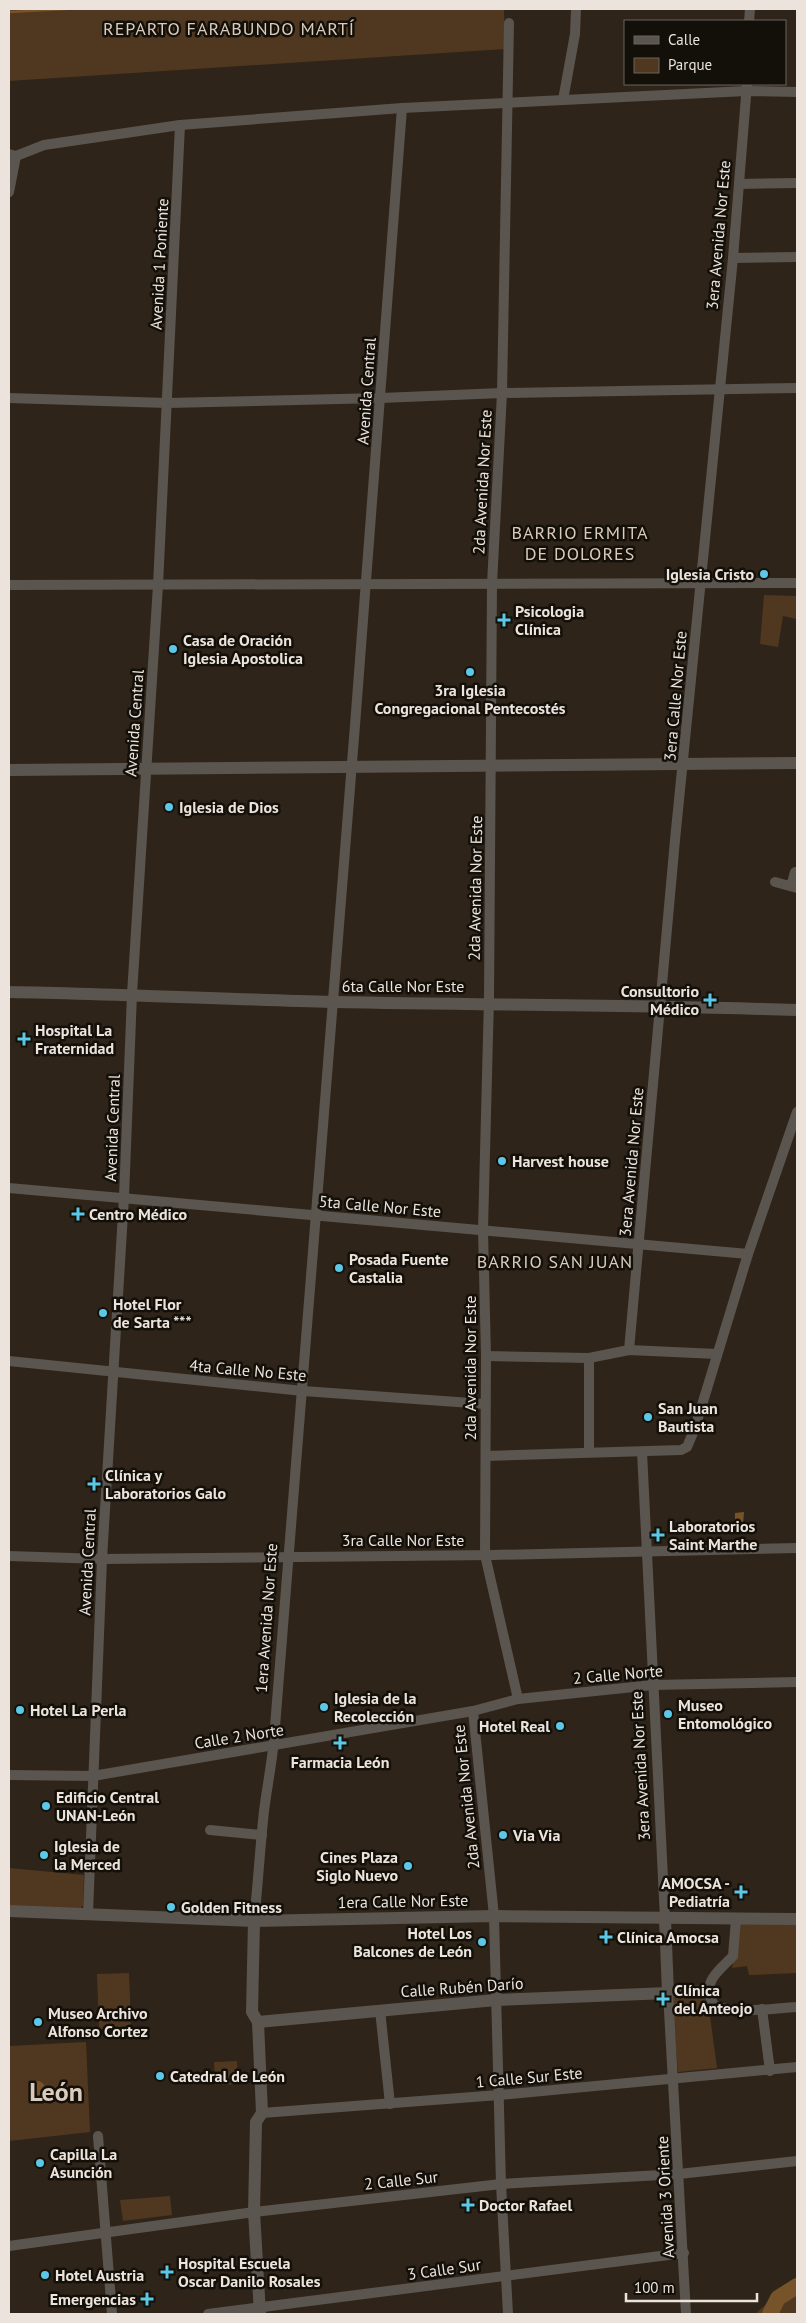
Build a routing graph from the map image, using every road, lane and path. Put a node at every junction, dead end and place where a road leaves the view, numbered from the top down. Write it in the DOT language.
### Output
graph roads {
  1 [pos="576,9"];
  2 [pos="508,22"];
  3 [pos="746,88"];
  4 [pos="797,92"];
  5 [pos="563,100"];
  6 [pos="506,103"];
  7 [pos="402,108"];
  8 [pos="180,125"];
  9 [pos="12,155"];
  10 [pos="797,183"];
  11 [pos="739,184"];
  12 [pos="9,192"];
  13 [pos="797,257"];
  14 [pos="732,258"];
  15 [pos="720,388"];
  16 [pos="797,388"];
  17 [pos="502,392"];
  18 [pos="9,398"];
  19 [pos="381,398"];
  20 [pos="167,403"];
  21 [pos="701,583"];
  22 [pos="797,583"];
  23 [pos="367,584"];
  24 [pos="492,584"];
  25 [pos="9,585"];
  26 [pos="158,585"];
  27 [pos="684,763"];
  28 [pos="797,763"];
  29 [pos="491,765"];
  30 [pos="352,767"];
  31 [pos="146,769"];
  32 [pos="9,770"];
  33 [pos="797,873"];
  34 [pos="775,882"];
  35 [pos="794,887"];
  36 [pos="9,992"];
  37 [pos="132,994"];
  38 [pos="333,1002"];
  39 [pos="488,1003"];
  40 [pos="660,1006"];
  41 [pos="797,1010"];
  42 [pos="797,1112"];
  43 [pos="9,1188"];
  44 [pos="124,1197"];
  45 [pos="316,1215"];
  46 [pos="484,1230"];
  47 [pos="640,1244"];
  48 [pos="748,1254"];
  49 [pos="629,1350"];
  50 [pos="716,1354"];
  51 [pos="486,1356"];
  52 [pos="589,1358"];
  53 [pos="9,1361"];
  54 [pos="114,1372"];
  55 [pos="303,1390"];
  56 [pos="485,1404"];
  57 [pos="589,1451"];
  58 [pos="642,1452"];
  59 [pos="486,1456"];
  60 [pos="797,1548"];
  61 [pos="646,1551"];
  62 [pos="485,1555"];
  63 [pos="9,1556"];
  64 [pos="286,1556"];
  65 [pos="102,1558"];
  66 [pos="797,1682"];
  67 [pos="653,1685"];
  68 [pos="518,1698"];
  69 [pos="473,1711"];
  70 [pos="273,1746"];
  71 [pos="9,1775"];
  72 [pos="93,1776"];
  73 [pos="210,1830"];
  74 [pos="262,1834"];
  75 [pos="9,1912"];
  76 [pos="88,1913"];
  77 [pos="494,1916"];
  78 [pos="665,1919"];
  79 [pos="797,1919"];
  80 [pos="736,1920"];
  81 [pos="254,1921"];
  82 [pos="709,1989"];
  83 [pos="668,1993"];
  84 [pos="496,2000"];
  85 [pos="797,2007"];
  86 [pos="762,2009"];
  87 [pos="380,2010"];
  88 [pos="258,2022"];
  89 [pos="797,2068"];
  90 [pos="770,2071"];
  91 [pos="673,2079"];
  92 [pos="499,2095"];
  93 [pos="390,2104"];
  94 [pos="262,2113"];
  95 [pos="98,2136"];
  96 [pos="797,2162"];
  97 [pos="679,2174"];
  98 [pos="501,2184"];
  99 [pos="254,2212"];
  100 [pos="105,2233"];
  101 [pos="9,2246"];
  102 [pos="684,2253"];
  103 [pos="506,2275"];
  104 [pos="260,2312"];
  105 [pos="112,2314"];
  106 [pos="208,2314"];
  107 [pos="508,2314"];
  108 [pos="686,2314"];
  1 -- 5 [label="street"];
  2 -- 6 [label="street, 2da Avenida Nor Este"];
  3 -- 4 [label="street"];
  3 -- 5 [label="street"];
  3 -- 11 [label="street, 3era Avenida Nor Este"];
  5 -- 6 [label="street"];
  6 -- 7 [label="street"];
  6 -- 17 [label="street, 2da Avenida Nor Este"];
  7 -- 8 [label="street"];
  7 -- 19 [label="street, Avenida Central"];
  8 -- 9 [label="street"];
  8 -- 20 [label="street, Avenida 1 Poniente"];
  9 -- 12 [label="street"];
  10 -- 11 [label="street"];
  11 -- 14 [label="street, 3era Avenida Nor Este"];
  13 -- 14 [label="street"];
  14 -- 15 [label="street, 3era Avenida Nor Este"];
  15 -- 16 [label="street"];
  15 -- 17 [label="street"];
  15 -- 21 [label="street, 3era Calle Nor Este"];
  17 -- 19 [label="street"];
  17 -- 24 [label="street, 2da Avenida Nor Este"];
  18 -- 20 [label="street"];
  19 -- 20 [label="street"];
  19 -- 23 [label="street, Avenida Central"];
  20 -- 26 [label="street, Avenida Central"];
  21 -- 22 [label="street"];
  21 -- 24 [label="street"];
  21 -- 27 [label="street, 3era Calle Nor Este"];
  23 -- 24 [label="street"];
  23 -- 26 [label="street"];
  23 -- 30 [label="street, Avenida Central"];
  24 -- 29 [label="street, 2da Avenida Nor Este"];
  25 -- 26 [label="street"];
  26 -- 31 [label="street, Avenida Central"];
  27 -- 28 [label="street"];
  27 -- 29 [label="street"];
  27 -- 40 [label="street, 3era Calle Nor Este"];
  29 -- 30 [label="street"];
  29 -- 39 [label="street, 2da Avenida Nor Este"];
  30 -- 31 [label="street"];
  30 -- 38 [label="street, Avenida Central"];
  31 -- 32 [label="street"];
  31 -- 37 [label="street, Avenida Central"];
  33 -- 35 [label="street"];
  34 -- 35 [label="street"];
  36 -- 37 [label="street, 6ta Calle Nor Este"];
  37 -- 38 [label="street, 6ta Calle Nor Este"];
  37 -- 44 [label="street, Avenida Central"];
  38 -- 39 [label="street, 6ta Calle Nor Este"];
  38 -- 45 [label="street, Avenida Central"];
  39 -- 40 [label="street, 6ta Calle Nor Este"];
  39 -- 46 [label="street, 2da Avenida Nor Este"];
  40 -- 41 [label="street, 6ta Calle Nor Este"];
  40 -- 47 [label="street, 3era Avenida Nor Este"];
  42 -- 48 [label="street"];
  43 -- 44 [label="street, 5ta Calle Nor Este"];
  44 -- 45 [label="street, 5ta Calle Nor Este"];
  44 -- 54 [label="street, Avenida Central"];
  45 -- 46 [label="street, 5ta Calle Nor Este"];
  45 -- 55 [label="street, 1era Avenida Nor Este"];
  46 -- 47 [label="street, 5ta Calle Nor Este"];
  46 -- 51 [label="street, 2da Avenida Nor Este"];
  47 -- 48 [label="street, 5ta Calle Nor Este"];
  47 -- 49 [label="street, 3era Avenida Nor Este"];
  48 -- 50 [label="street"];
  49 -- 50 [label="street"];
  49 -- 52 [label="street"];
  50 -- 58 [label="street"];
  51 -- 52 [label="street"];
  51 -- 56 [label="street, 2da Avenida Nor Este"];
  52 -- 57 [label="street"];
  53 -- 54 [label="street, 4ta Calle No Este"];
  54 -- 55 [label="street, 4ta Calle No Este"];
  54 -- 65 [label="street, Avenida Central"];
  55 -- 56 [label="street, 4ta Calle No Este"];
  55 -- 64 [label="street, 1era Avenida Nor Este"];
  56 -- 59 [label="street, 2da Avenida Nor Este"];
  57 -- 58 [label="street"];
  57 -- 59 [label="street"];
  58 -- 61 [label="street, 3era Avenida Nor Este"];
  59 -- 62 [label="street, 2da Avenida Nor Este"];
  60 -- 61 [label="street, 3ra Calle Nor Este"];
  61 -- 62 [label="street, 3ra Calle Nor Este"];
  61 -- 67 [label="street, 3era Avenida Nor Este"];
  62 -- 64 [label="street, 3ra Calle Nor Este"];
  62 -- 68 [label="street, 2da Avenida Nor Este"];
  63 -- 65 [label="street, 3ra Calle Nor Este"];
  64 -- 65 [label="street, 3ra Calle Nor Este"];
  64 -- 70 [label="street, 1era Avenida Nor Este"];
  65 -- 72 [label="street, Avenida Central"];
  66 -- 67 [label="street, 2 Calle Norte"];
  67 -- 68 [label="street, 2 Calle Norte"];
  67 -- 78 [label="street, 3era Avenida Nor Este"];
  68 -- 69 [label="street, 2 Calle Norte"];
  69 -- 70 [label="street, Calle 2 Norte"];
  69 -- 77 [label="street, 2da Avenida Nor Este"];
  70 -- 72 [label="street, Calle 2 Norte"];
  70 -- 74 [label="street, 1era Avenida Nor Este"];
  71 -- 72 [label="street, Calle 2 Norte"];
  72 -- 76 [label="street, Avenida Central"];
  73 -- 74 [label="street"];
  74 -- 81 [label="street, 1era Avenida Nor Este"];
  75 -- 76 [label="street, 1era Calle Nor Este"];
  76 -- 81 [label="street, 1era Calle Nor Este"];
  77 -- 78 [label="street, 1era Calle Nor Este"];
  77 -- 81 [label="street, 1era Calle Nor Este"];
  77 -- 84 [label="street, 2da Avenida Nor Este"];
  78 -- 80 [label="street, 1era Calle Nor Este"];
  78 -- 83 [label="street, 3era Avenida Nor Este"];
  79 -- 80 [label="street, 1era Calle Nor Este"];
  80 -- 82 [label="street"];
  81 -- 88 [label="street, 1era Avenida Nor Este"];
  82 -- 83 [label="street"];
  82 -- 86 [label="street"];
  83 -- 84 [label="street, Calle Rubén Darío"];
  83 -- 91 [label="street, 3era Avenida Nor Este"];
  84 -- 87 [label="street, Calle Rubén Darío"];
  84 -- 92 [label="street, 2da Avenida Nor Este"];
  85 -- 86 [label="street"];
  86 -- 90 [label="street"];
  87 -- 88 [label="street, Calle Rubén Darío"];
  87 -- 93 [label="street"];
  88 -- 94 [label="street, 1era Avenida Nor Este"];
  89 -- 90 [label="street, 1 Calle Sur Este"];
  90 -- 91 [label="street, 1 Calle Sur Este"];
  91 -- 92 [label="street, 1 Calle Sur Este"];
  91 -- 97 [label="street, Avenida 3 Oriente"];
  92 -- 93 [label="street, 1 Calle Sur Este"];
  92 -- 98 [label="street, 2da Avenida Nor Este"];
  93 -- 94 [label="street, 1 Calle Sur Este"];
  94 -- 99 [label="street, 1era Avenida Nor Este"];
  95 -- 100 [label="street"];
  96 -- 97 [label="street, 2 Calle Sur"];
  97 -- 98 [label="street, 2 Calle Sur"];
  97 -- 102 [label="street, Avenida 3 Oriente"];
  98 -- 99 [label="street, 2 Calle Sur"];
  98 -- 103 [label="street, 2da Avenida Nor Este"];
  99 -- 100 [label="street, 2 Calle Sur"];
  99 -- 104 [label="street, 1era Avenida Nor Este"];
  100 -- 101 [label="street, 2 Calle Sur"];
  100 -- 105 [label="street"];
  102 -- 103 [label="street, 3 Calle Sur"];
  102 -- 108 [label="street, Avenida 3 Oriente"];
  103 -- 104 [label="street, 3 Calle Sur"];
  103 -- 107 [label="street, 2da Avenida Nor Este"];
  104 -- 106 [label="street, 3 Calle Sur"];
}
